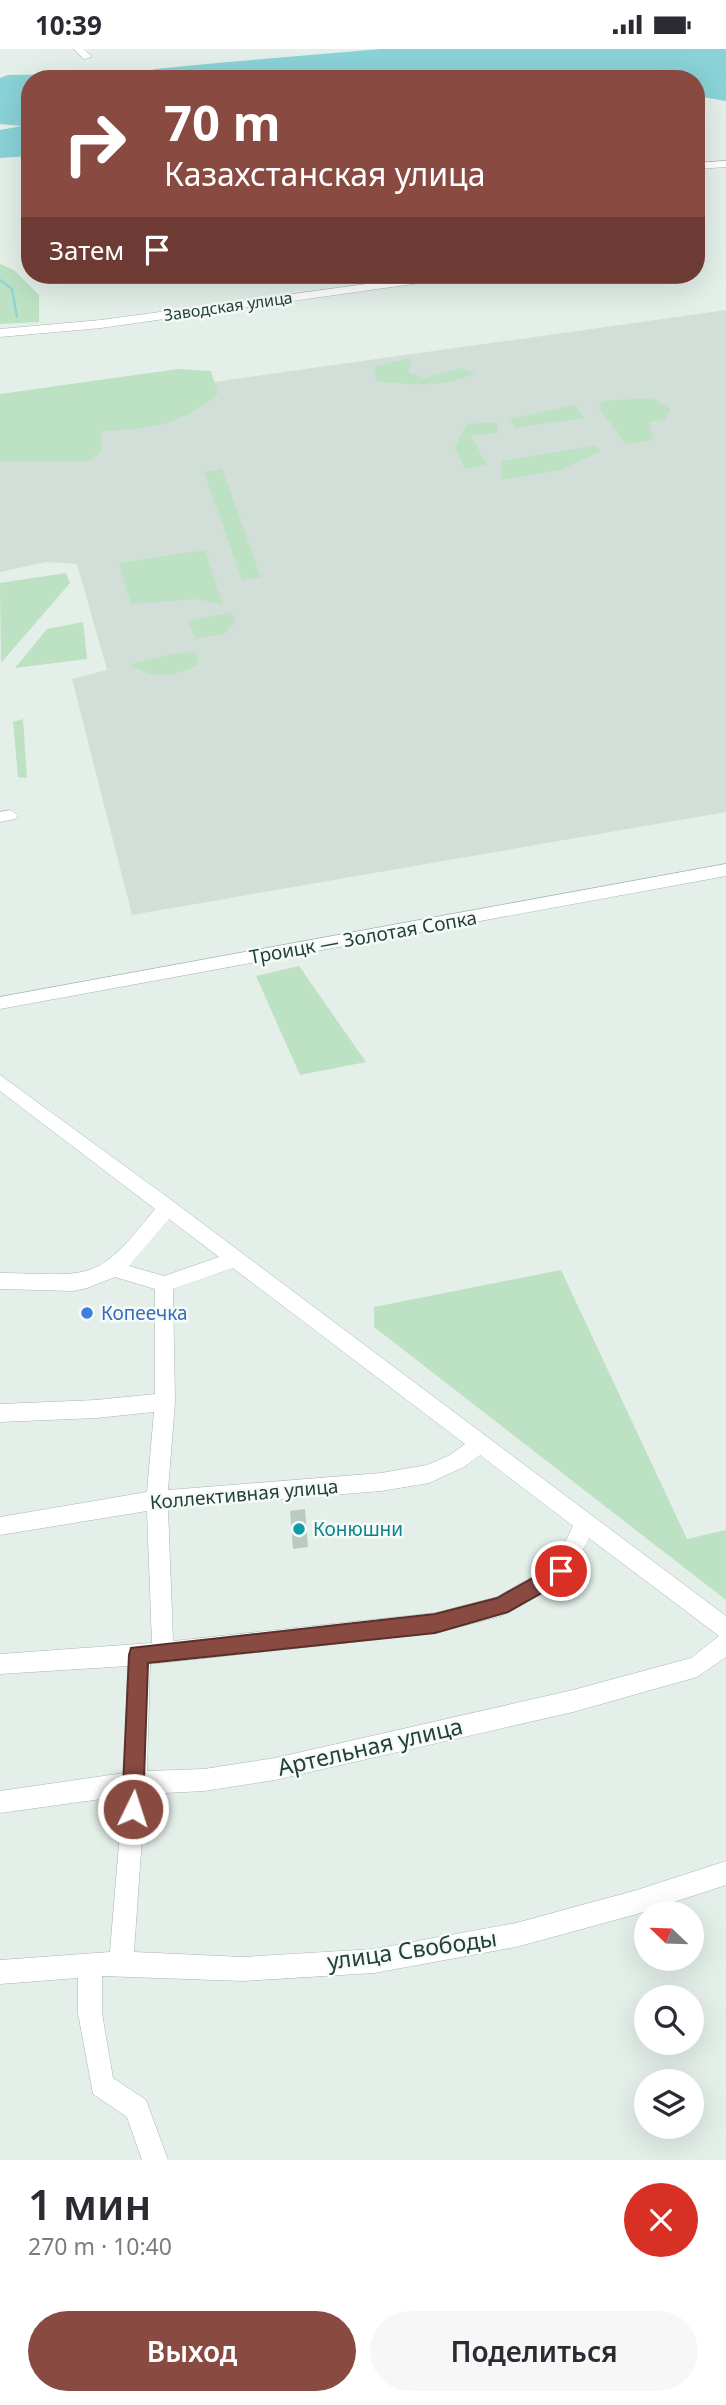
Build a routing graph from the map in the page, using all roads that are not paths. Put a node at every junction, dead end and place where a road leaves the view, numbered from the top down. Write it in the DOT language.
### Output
graph roads {
  1 [pos="726,164"];
  2 [pos="705,165"];
  3 [pos="390,284"];
  4 [pos="0,333"];
  5 [pos="726,870"];
  6 [pos="0,1003"];
  7 [pos="0,1082"];
  8 [pos="168,1206"];
  9 [pos="237,1259"];
  10 [pos="114,1269"];
  11 [pos="0,1281"];
  12 [pos="164,1284"];
  13 [pos="165,1402"];
  14 [pos="0,1413"];
  15 [pos="481,1443"];
  16 [pos="157,1500"];
  17 [pos="586,1523"];
  18 [pos="0,1526"];
  19 [pos="726,1629"];
  20 [pos="726,1644"];
  21 [pos="163,1653"];
  22 [pos="138,1655"];
  23 [pos="0,1664"];
  24 [pos="135,1783"];
  25 [pos="0,1802"];
  26 [pos="726,1874"];
  27 [pos="121,1963"];
  28 [pos="90,1965"];
  29 [pos="0,1972"];
  30 [pos="155,2160"];
  1 -- 2 [label="street"];
  3 -- 4 [label="street, Заводская улица"];
  5 -- 6 [label="street, Троицк — Золотая Сопка"];
  7 -- 8 [label="street"];
  8 -- 9 [label="street"];
  8 -- 10 [label="street"];
  9 -- 12 [label="street"];
  9 -- 15 [label="street"];
  10 -- 11 [label="street"];
  10 -- 12 [label="street"];
  12 -- 13 [label="street"];
  13 -- 14 [label="street"];
  13 -- 16 [label="street"];
  15 -- 16 [label="street, Коллективная улица"];
  15 -- 17 [label="street"];
  16 -- 18 [label="street, Коллективная улица"];
  16 -- 21 [label="street"];
  17 -- 19 [label="street"];
  17 -- 21 [label="street"];
  20 -- 24 [label="street, Артельная улица"];
  21 -- 22 [label="street"];
  22 -- 23 [label="street"];
  22 -- 24 [label="street"];
  24 -- 25 [label="street, Артельная улица"];
  24 -- 27 [label="street"];
  26 -- 27 [label="street, улица Свободы"];
  27 -- 28 [label="street, улица Свободы"];
  28 -- 29 [label="street, улица Свободы"];
  28 -- 30 [label="street"];
}
